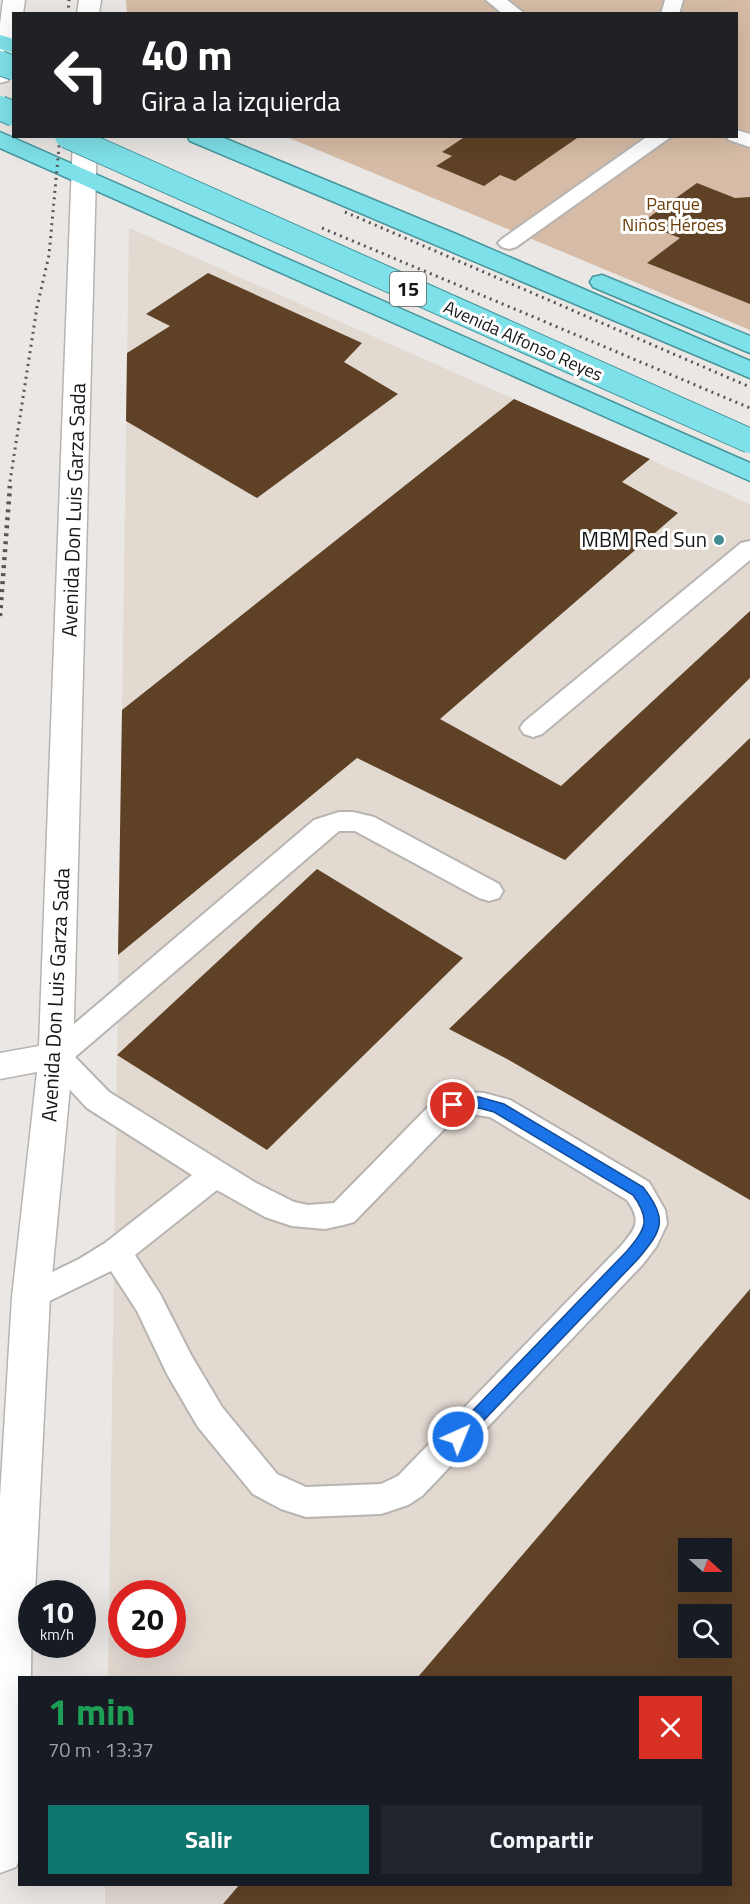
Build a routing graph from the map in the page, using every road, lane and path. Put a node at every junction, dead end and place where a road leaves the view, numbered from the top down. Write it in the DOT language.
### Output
graph roads {
  1 [pos="14,0"];
  2 [pos="495,0"];
  3 [pos="513,12"];
  4 [pos="4,49"];
  5 [pos="12,64"];
  6 [pos="0,76"];
  7 [pos="71,138"];
  8 [pos="85,138"];
  9 [pos="203,138"];
  10 [pos="263,138"];
  11 [pos="659,138"];
  12 [pos="0,139"];
  13 [pos="84,178"];
  14 [pos="509,243"];
  15 [pos="750,345"];
  16 [pos="750,370"];
  17 [pos="750,441"];
  18 [pos="750,473"];
  19 [pos="750,549"];
  20 [pos="533,728"];
  21 [pos="489,891"];
  22 [pos="56,1056"];
  23 [pos="0,1066"];
  24 [pos="215,1174"];
  25 [pos="116,1252"];
  26 [pos="31,1297"];
  27 [pos="0,1852"];
  1 -- 4 [label="street"];
  2 -- 3 [label="lane"];
  4 -- 5 [label="highway, bridge"];
  4 -- 6 [label="street"];
  7 -- 17 [label="highway, Avenida Alfonso Reyes / 15, bridge"];
  8 -- 13 [label="street, Avenida Don Luis Garza Sada"];
  9 -- 16 [label="highway"];
  10 -- 14 [label="highway"];
  11 -- 14 [label="lane"];
  12 -- 13 [label="highway"];
  13 -- 18 [label="highway"];
  13 -- 22 [label="street, Avenida Don Luis Garza Sada"];
  14 -- 15 [label="highway"];
  19 -- 20 [label="lane"];
  21 -- 22 [label="lane"];
  22 -- 23 [label="street"];
  22 -- 24 [label="lane"];
  22 -- 26 [label="street, Avenida Don Luis Garza Sada"];
  24 -- 25 [label="lane"];
  24 -- 25 [label="lane"];
  25 -- 26 [label="lane"];
  26 -- 27 [label="street, Avenida Don Luis Garza Sada"];
}
